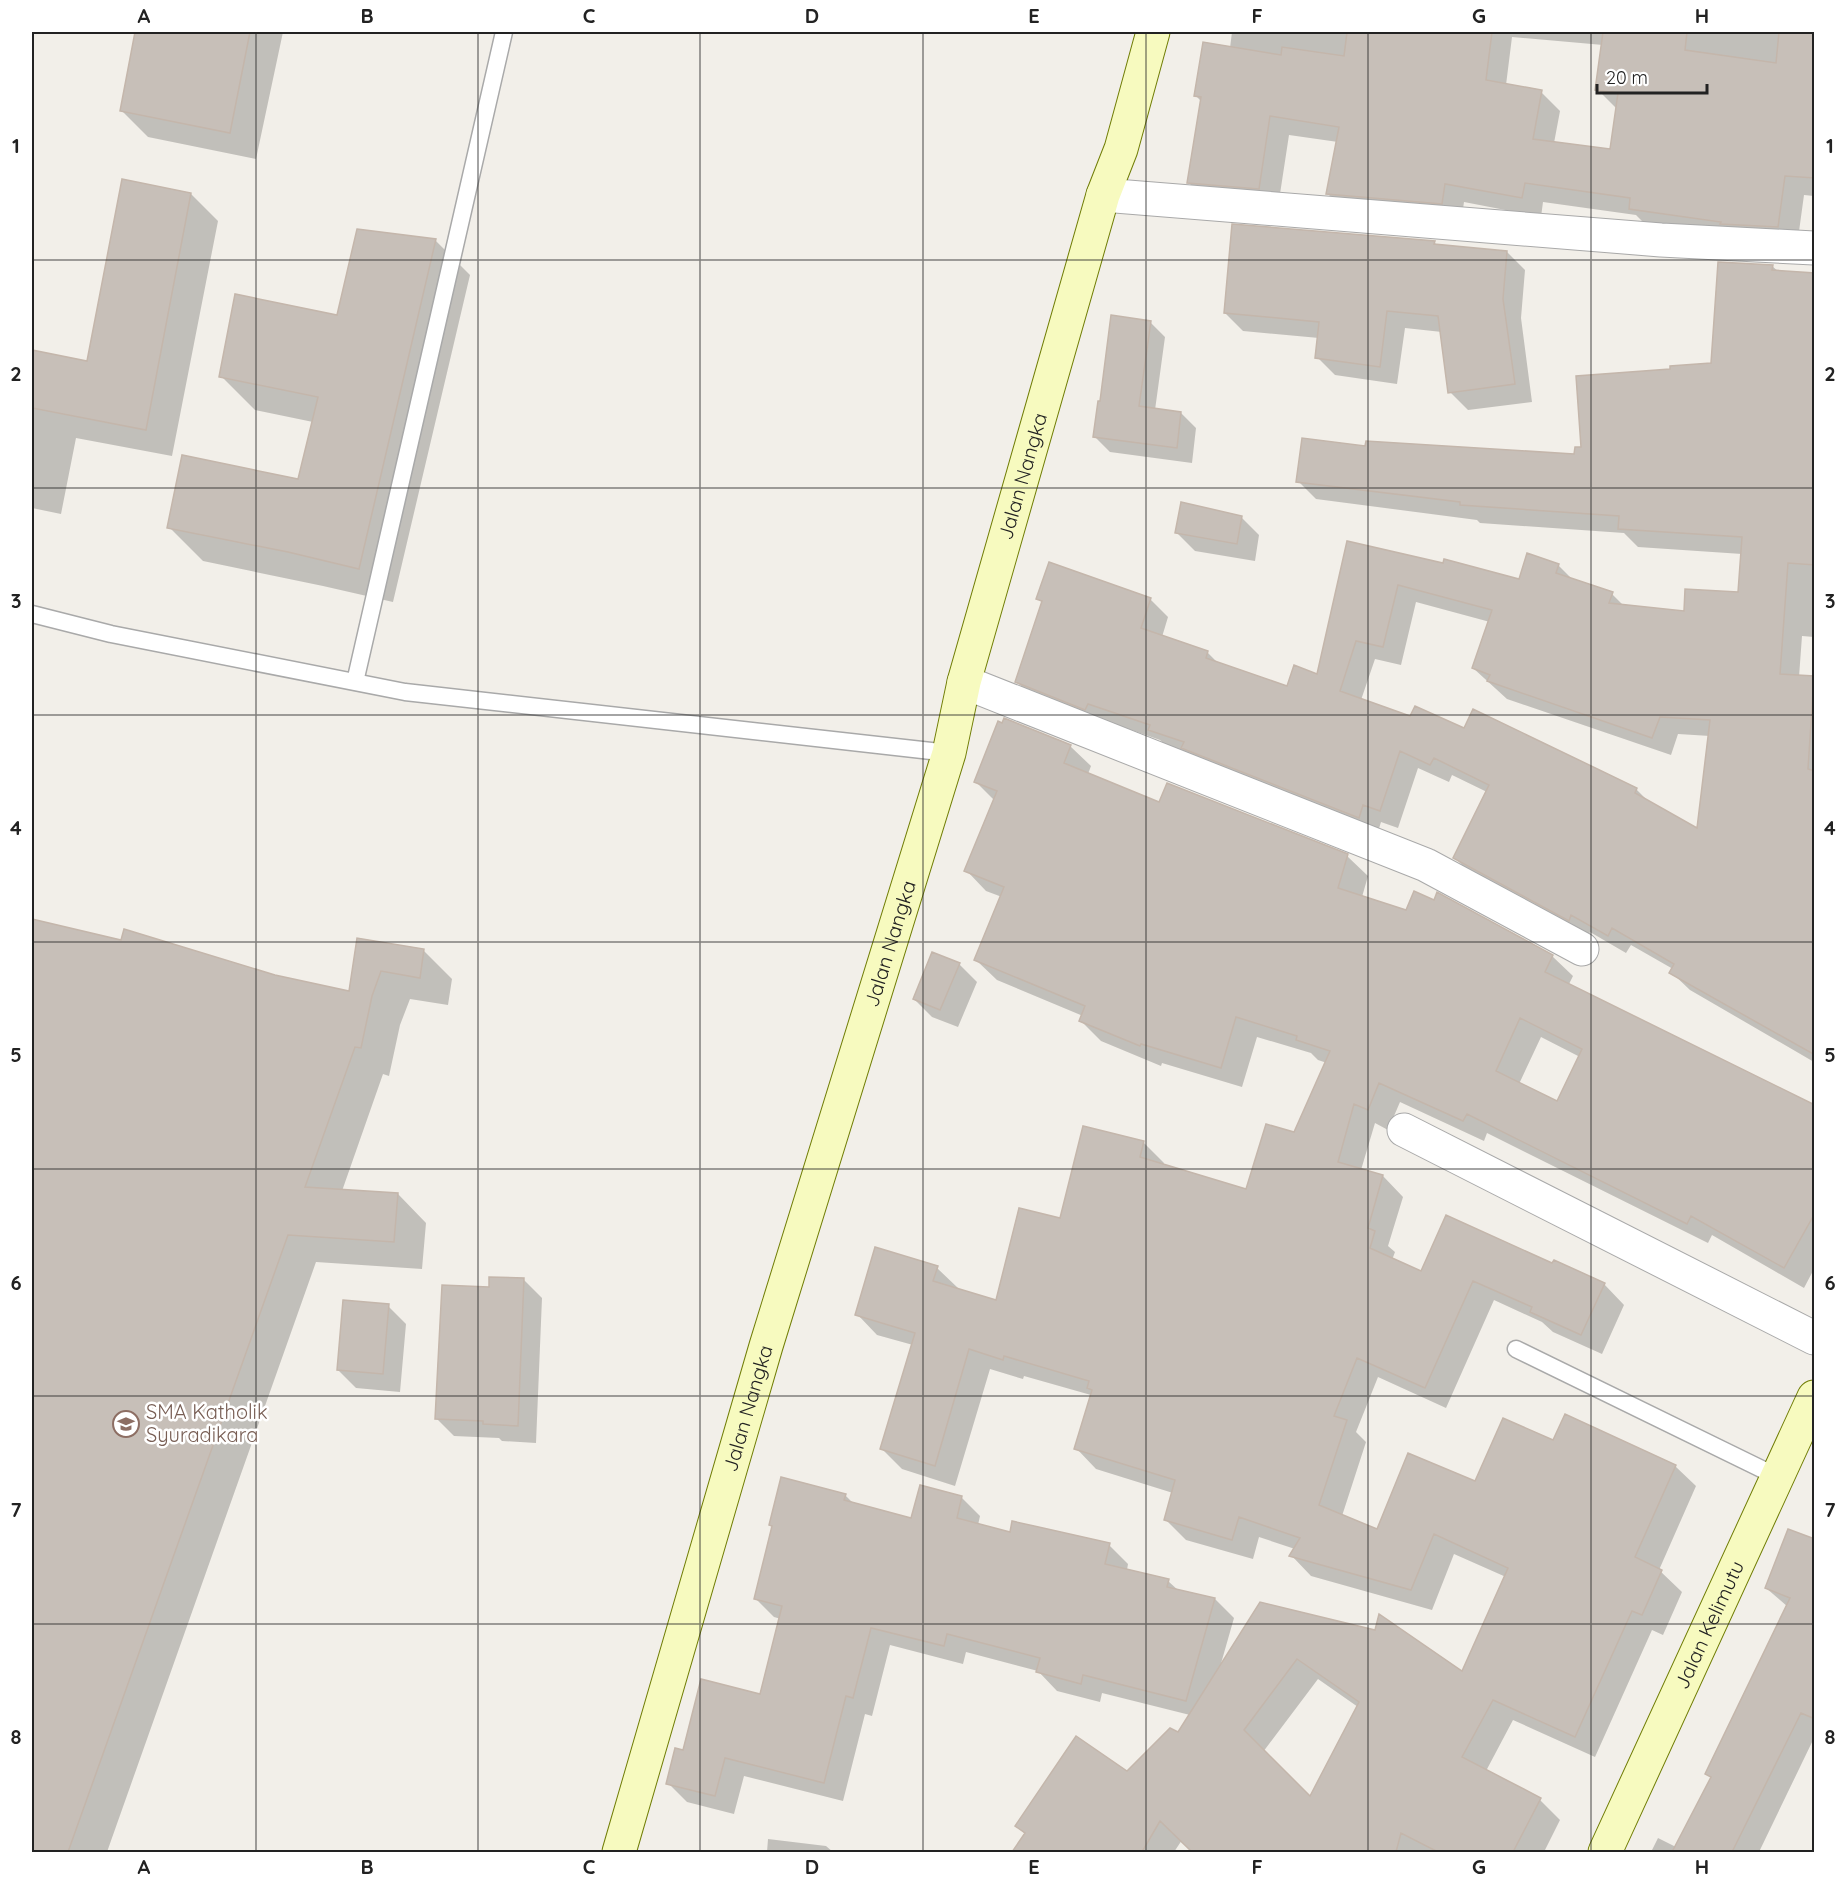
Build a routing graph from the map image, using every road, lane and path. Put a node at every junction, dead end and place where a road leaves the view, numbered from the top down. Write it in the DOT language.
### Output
graph roads {
  1 [pos="504,32"];
  2 [pos="1153,32"];
  3 [pos="1103,195"];
  4 [pos="1815,248"];
  5 [pos="32,614"];
  6 [pos="355,682"];
  7 [pos="964,682"];
  8 [pos="949,753"];
  9 [pos="1582,949"];
  10 [pos="1404,1130"];
  11 [pos="1815,1338"];
  12 [pos="1516,1349"];
  13 [pos="1815,1397"];
  14 [pos="1778,1476"];
  15 [pos="619,1852"];
  16 [pos="1605,1852"];
  1 -- 6 [label="lane"];
  2 -- 3 [label="street, Jalan Nangka"];
  3 -- 4 [label="street"];
  3 -- 7 [label="street, Jalan Nangka"];
  5 -- 6 [label="lane"];
  6 -- 8 [label="lane"];
  7 -- 8 [label="street, Jalan Nangka"];
  7 -- 9 [label="street"];
  8 -- 15 [label="street, Jalan Nangka"];
  10 -- 11 [label="street"];
  12 -- 14 [label="lane"];
  13 -- 14 [label="street, Jalan Kelimutu"];
  14 -- 16 [label="street, Jalan Kelimutu"];
}
